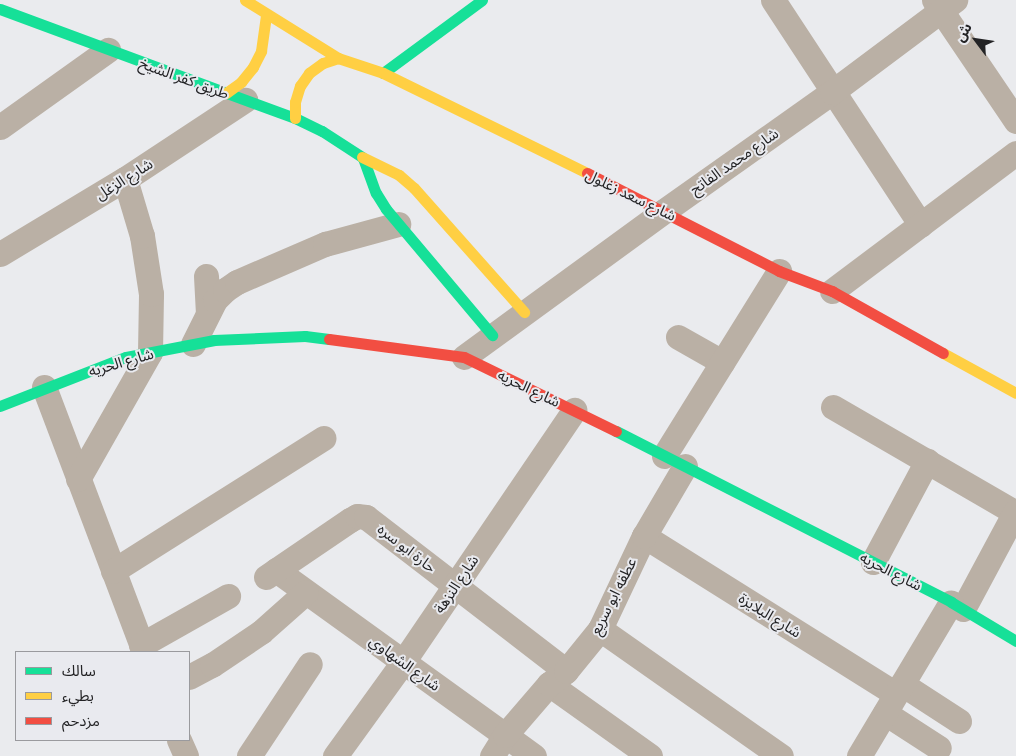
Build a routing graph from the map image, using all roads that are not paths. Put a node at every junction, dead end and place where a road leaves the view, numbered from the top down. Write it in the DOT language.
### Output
graph roads {
  1 [pos="245,0"];
  2 [pos="482,0"];
  3 [pos="773,0"];
  4 [pos="943,3"];
  5 [pos="272,7"];
  6 [pos="1,11"];
  7 [pos="108,50"];
  8 [pos="338,58"];
  9 [pos="383,73"];
  10 [pos="832,92"];
  11 [pos="235,96"];
  12 [pos="295,118"];
  13 [pos="1016,122"];
  14 [pos="0,127"];
  15 [pos="1016,153"];
  16 [pos="363,158"];
  17 [pos="125,180"];
  18 [pos="664,211"];
  19 [pos="398,224"];
  20 [pos="921,224"];
  21 [pos="0,254"];
  22 [pos="779,271"];
  23 [pos="206,276"];
  24 [pos="832,291"];
  25 [pos="524,312"];
  26 [pos="208,313"];
  27 [pos="492,335"];
  28 [pos="678,337"];
  29 [pos="193,344"];
  30 [pos="150,352"];
  31 [pos="464,357"];
  32 [pos="722,362"];
  33 [pos="44,387"];
  34 [pos="1016,393"];
  35 [pos="0,406"];
  36 [pos="833,407"];
  37 [pos="574,410"];
  38 [pos="323,438"];
  39 [pos="674,461"];
  40 [pos="927,461"];
  41 [pos="78,480"];
  42 [pos="1016,512"];
  43 [pos="644,536"];
  44 [pos="873,562"];
  45 [pos="113,571"];
  46 [pos="271,574"];
  47 [pos="455,585"];
  48 [pos="306,592"];
  49 [pos="228,596"];
  50 [pos="957,606"];
  51 [pos="600,629"];
  52 [pos="1016,640"];
  53 [pos="142,648"];
  54 [pos="403,662"];
  55 [pos="310,664"];
  56 [pos="190,676"];
  57 [pos="558,678"];
  58 [pos="894,697"];
  59 [pos="959,721"];
  60 [pos="179,741"];
  61 [pos="498,746"];
  62 [pos="939,748"];
  63 [pos="186,756"];
  64 [pos="249,756"];
  65 [pos="335,756"];
  66 [pos="534,756"];
  67 [pos="650,756"];
  68 [pos="781,756"];
  69 [pos="859,756"];
  1 -- 5 [label="street, شارع سعد زغلول"];
  2 -- 9 [label="street"];
  3 -- 10 [label="street"];
  4 -- 10 [label="street, شارع محمد الفاتح"];
  4 -- 13 [label="street"];
  5 -- 8 [label="street, شارع سعد زغلول"];
  5 -- 11 [label="street"];
  6 -- 7 [label="street, طريق كفر الشيخ"];
  7 -- 11 [label="street, طريق كفر الشيخ"];
  7 -- 14 [label="street"];
  8 -- 9 [label="street, شارع سعد زغلول"];
  8 -- 12 [label="street"];
  9 -- 18 [label="street, شارع سعد زغلول"];
  10 -- 18 [label="street, شارع محمد الفاتح"];
  10 -- 20 [label="street"];
  11 -- 12 [label="street, طريق كفر الشيخ"];
  11 -- 17 [label="street, شارع الزغل"];
  12 -- 16 [label="street, طريق كفر الشيخ"];
  15 -- 20 [label="street"];
  16 -- 19 [label="street"];
  16 -- 25 [label="street, طريق كفر الشيخ"];
  17 -- 21 [label="street, شارع الزغل"];
  17 -- 30 [label="street"];
  18 -- 22 [label="street, شارع سعد زغلول"];
  18 -- 25 [label="street, شارع محمد الفاتح"];
  19 -- 26 [label="street"];
  19 -- 27 [label="street"];
  20 -- 24 [label="street"];
  22 -- 24 [label="street, شارع سعد زغلول"];
  22 -- 32 [label="street, عطفه ابو سريع"];
  23 -- 26 [label="street"];
  24 -- 34 [label="street, شارع سعد زغلول"];
  25 -- 27 [label="street, شارع محمد الفاتح"];
  26 -- 29 [label="street"];
  27 -- 31 [label="street, شارع محمد الفاتح"];
  28 -- 32 [label="street"];
  29 -- 30 [label="street, شارع الحريه"];
  29 -- 31 [label="street, شارع الحريه"];
  30 -- 33 [label="street, شارع الحريه"];
  30 -- 41 [label="street"];
  31 -- 37 [label="street, شارع الحريه"];
  32 -- 39 [label="street, عطفه ابو سريع"];
  33 -- 35 [label="street, شارع الحريه"];
  33 -- 41 [label="street"];
  36 -- 40 [label="street"];
  37 -- 39 [label="street, شارع الحريه"];
  37 -- 47 [label="street, شارع النزهة"];
  38 -- 45 [label="street"];
  39 -- 43 [label="street, عطفه ابو سريع"];
  39 -- 44 [label="street, شارع الحريه"];
  40 -- 42 [label="street"];
  40 -- 44 [label="street"];
  41 -- 45 [label="street"];
  42 -- 50 [label="street"];
  43 -- 51 [label="street, عطفه ابو سريع"];
  43 -- 58 [label="street, شارع البلايزة"];
  44 -- 50 [label="street, شارع الحريه"];
  45 -- 53 [label="street"];
  46 -- 47 [label="street, حارة ابو سره"];
  46 -- 48 [label="street, شارع الشهاوي"];
  47 -- 54 [label="street, شارع النزهة"];
  47 -- 57 [label="street, حارة ابو سره"];
  48 -- 54 [label="street, شارع الشهاوي"];
  48 -- 56 [label="street"];
  49 -- 53 [label="street"];
  50 -- 52 [label="street, شارع الحريه"];
  50 -- 58 [label="street"];
  51 -- 57 [label="street, عطفه ابو سريع"];
  51 -- 68 [label="street"];
  54 -- 61 [label="street, شارع الشهاوي"];
  54 -- 65 [label="street, شارع النزهة"];
  55 -- 64 [label="street"];
  57 -- 61 [label="street, عطفه ابو سريع"];
  57 -- 67 [label="street, حارة ابو سره"];
  58 -- 59 [label="street"];
  58 -- 62 [label="street"];
  58 -- 69 [label="street"];
  60 -- 63 [label="street"];
  61 -- 66 [label="street, شارع الشهاوي"];
}
